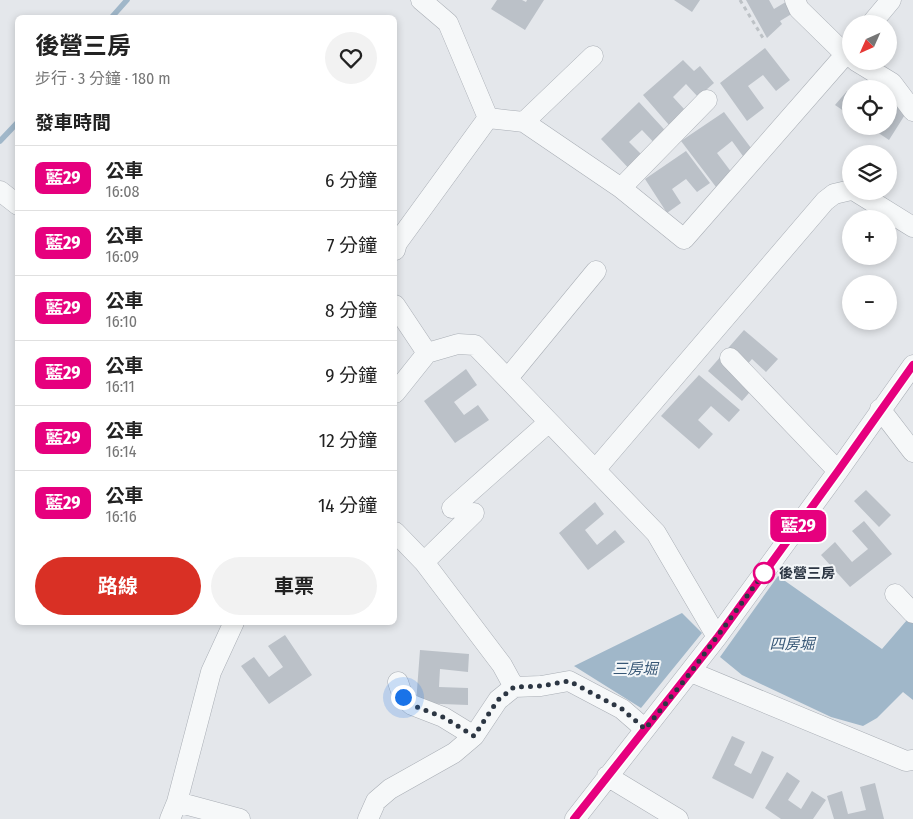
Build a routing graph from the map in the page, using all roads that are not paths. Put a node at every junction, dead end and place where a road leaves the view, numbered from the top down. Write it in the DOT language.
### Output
graph roads {
  1 [pos="421,0"];
  2 [pos="795,0"];
  3 [pos="891,0"];
  4 [pos="879,15"];
  5 [pos="842,48"];
  6 [pos="594,56"];
  7 [pos="842,66"];
  8 [pos="872,70"];
  9 [pos="707,100"];
  10 [pos="913,111"];
  11 [pos="488,118"];
  12 [pos="524,122"];
  13 [pos="621,188"];
  14 [pos="0,191"];
  15 [pos="842,193"];
  16 [pos="868,200"];
  17 [pos="15,203"];
  18 [pos="913,227"];
  19 [pos="397,243"];
  20 [pos="596,271"];
  21 [pos="397,308"];
  22 [pos="427,353"];
  23 [pos="730,358"];
  24 [pos="913,365"];
  25 [pos="508,378"];
  26 [pos="397,390"];
  27 [pos="880,410"];
  28 [pos="549,422"];
  29 [pos="913,452"];
  30 [pos="595,470"];
  31 [pos="838,471"];
  32 [pos="452,508"];
  33 [pos="474,513"];
  34 [pos="397,534"];
  35 [pos="424,562"];
  36 [pos="895,594"];
  37 [pos="913,613"];
  38 [pos="233,625"];
  39 [pos="717,638"];
  40 [pos="691,672"];
  41 [pos="398,682"];
  42 [pos="514,687"];
  43 [pos="645,729"];
  44 [pos="474,736"];
  45 [pos="913,760"];
  46 [pos="607,776"];
  47 [pos="173,811"];
  48 [pos="240,819"];
  49 [pos="368,819"];
  50 [pos="574,819"];
  51 [pos="678,819"];
  1 -- 11 [label="street"];
  2 -- 5 [label="street"];
  3 -- 4 [label="street"];
  6 -- 12 [label="street"];
  7 -- 13 [label="street"];
  8 -- 10 [label="street"];
  9 -- 13 [label="street"];
  11 -- 12 [label="street"];
  11 -- 19 [label="street"];
  12 -- 13 [label="street"];
  14 -- 17 [label="street"];
  15 -- 30 [label="street"];
  16 -- 18 [label="street"];
  20 -- 25 [label="street"];
  21 -- 22 [label="street"];
  22 -- 25 [label="street"];
  22 -- 26 [label="street"];
  23 -- 31 [label="street"];
  24 -- 27 [label="street"];
  25 -- 28 [label="street"];
  27 -- 29 [label="street"];
  27 -- 31 [label="street"];
  28 -- 30 [label="street"];
  28 -- 32 [label="street"];
  30 -- 39 [label="street"];
  31 -- 39 [label="street"];
  33 -- 35 [label="street"];
  34 -- 35 [label="street"];
  35 -- 42 [label="street"];
  36 -- 37 [label="street"];
  38 -- 47 [label="street"];
  39 -- 40 [label="street"];
  40 -- 43 [label="street"];
  40 -- 45 [label="street"];
  41 -- 44 [label="street"];
  42 -- 43 [label="street"];
  42 -- 44 [label="street"];
  43 -- 46 [label="street"];
  44 -- 49 [label="street"];
  46 -- 50 [label="street"];
  46 -- 51 [label="street"];
  47 -- 48 [label="street"];
}
